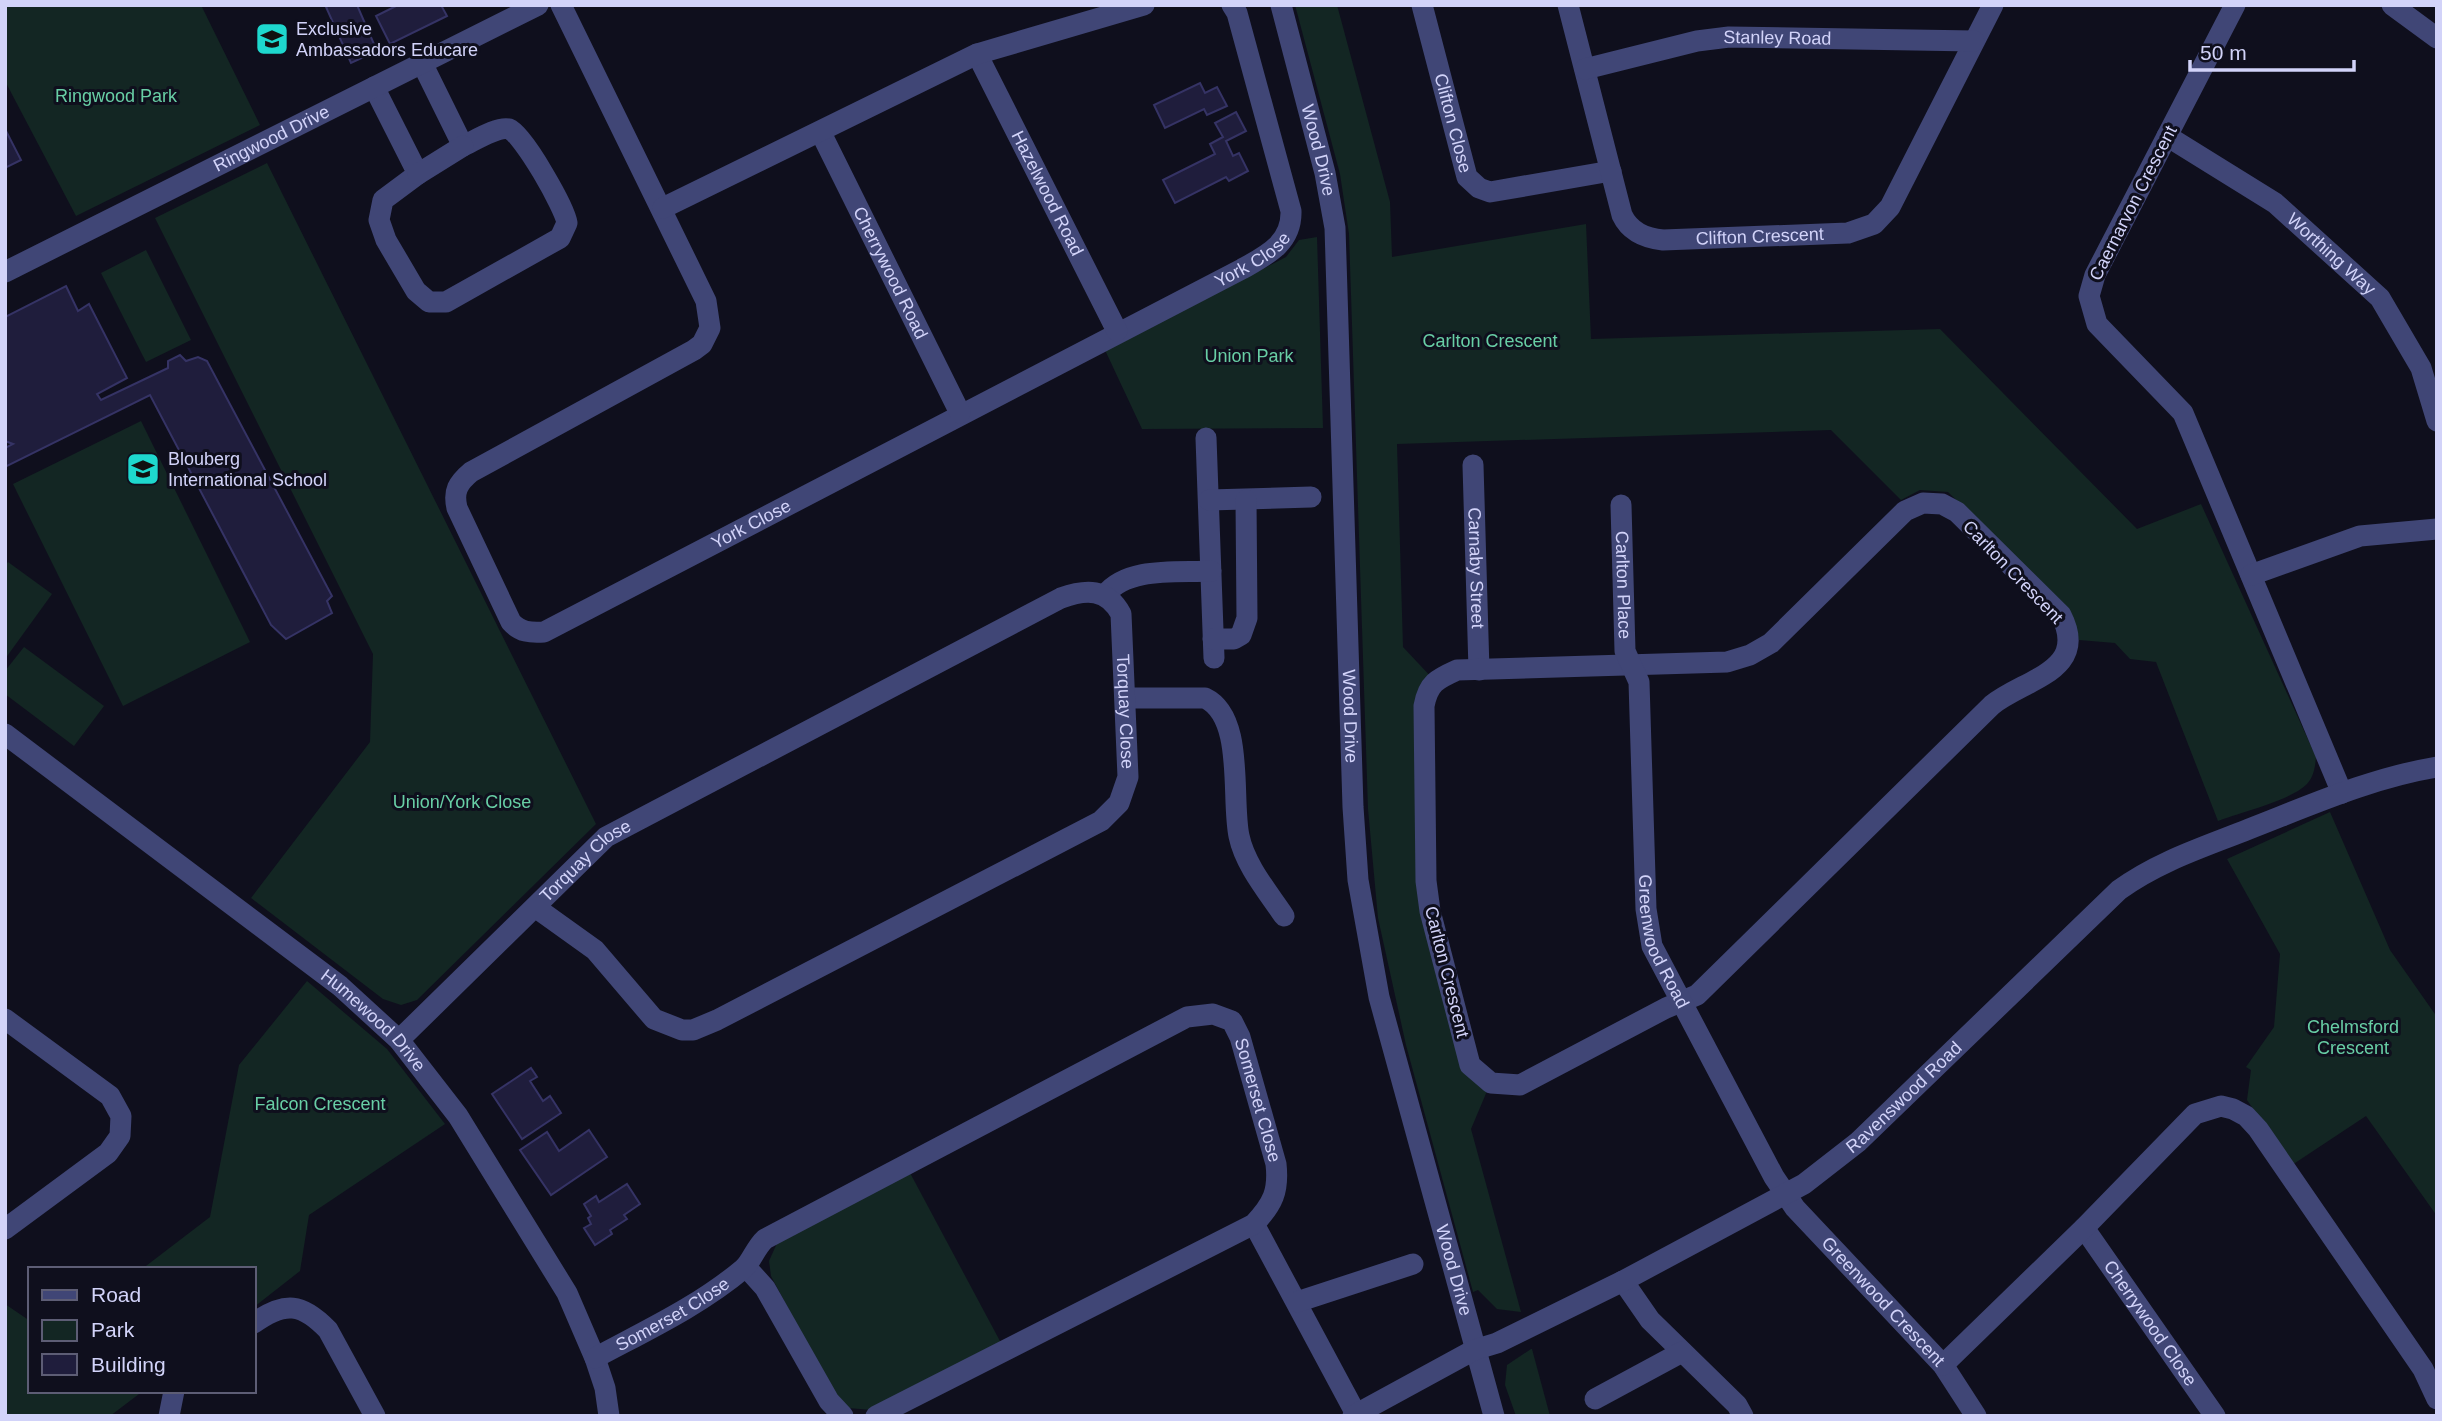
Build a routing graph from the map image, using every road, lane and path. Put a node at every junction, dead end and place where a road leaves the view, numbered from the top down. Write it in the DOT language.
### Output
graph roads {
  1 [pos="538,5"];
  2 [pos="561,5"];
  3 [pos="1144,5"];
  4 [pos="1232,5"];
  5 [pos="1281,5"];
  6 [pos="1422,5"];
  7 [pos="1568,5"];
  8 [pos="1993,5"];
  9 [pos="2235,5"];
  10 [pos="2392,5"];
  11 [pos="2437,38"];
  12 [pos="1974,41"];
  13 [pos="977,54"];
  14 [pos="422,63"];
  15 [pos="1585,69"];
  16 [pos="374,87"];
  17 [pos="821,133"];
  18 [pos="2167,136"];
  19 [pos="463,146"];
  20 [pos="1611,171"];
  21 [pos="418,174"];
  22 [pos="663,208"];
  23 [pos="5,272"];
  24 [pos="1117,331"];
  25 [pos="960,413"];
  26 [pos="2437,421"];
  27 [pos="1206,438"];
  28 [pos="1474,465"];
  29 [pos="1311,498"];
  30 [pos="1209,500"];
  31 [pos="1245,500"];
  32 [pos="1621,506"];
  33 [pos="2437,529"];
  34 [pos="1211,571"];
  35 [pos="2251,575"];
  36 [pos="1105,595"];
  37 [pos="1632,665"];
  38 [pos="1479,670"];
  39 [pos="1125,698"];
  40 [pos="5,734"];
  41 [pos="2437,767"];
  42 [pos="2342,793"];
  43 [pos="535,907"];
  44 [pos="1284,916"];
  45 [pos="1680,1002"];
  46 [pos="5,1019"];
  47 [pos="399,1040"];
  48 [pos="1785,1193"];
  49 [pos="1254,1224"];
  50 [pos="2084,1228"];
  51 [pos="5,1229"];
  52 [pos="1413,1264"];
  53 [pos="746,1267"];
  54 [pos="1623,1281"];
  55 [pos="1297,1302"];
  56 [pos="256,1322"];
  57 [pos="1474,1350"];
  58 [pos="1682,1352"];
  59 [pos="595,1358"];
  60 [pos="1943,1365"];
  61 [pos="174,1393"];
  62 [pos="1595,1399"];
  63 [pos="2437,1399"];
  64 [pos="1355,1415"];
  65 [pos="169,1416"];
  66 [pos="374,1416"];
  67 [pos="609,1416"];
  68 [pos="843,1416"];
  69 [pos="876,1416"];
  70 [pos="1494,1416"];
  71 [pos="1743,1416"];
  72 [pos="1976,1416"];
  73 [pos="2216,1416"];
  1 -- 14 [label="street, Ringwood Drive"];
  2 -- 22 [label="street, York Close"];
  3 -- 13 [label="street"];
  4 -- 24 [label="street, York Close"];
  5 -- 57 [label="street, Wood Drive"];
  6 -- 20 [label="street, Clifton Close"];
  7 -- 15 [label="street, Clifton Crescent"];
  8 -- 12 [label="street, Clifton Crescent"];
  9 -- 18 [label="street, Caernarvon Crescent"];
  10 -- 11 [label="street"];
  12 -- 15 [label="street, Stanley Road"];
  12 -- 20 [label="street, Clifton Crescent"];
  13 -- 17 [label="street"];
  13 -- 24 [label="street, Hazelwood Road"];
  14 -- 16 [label="street, Ringwood Drive"];
  14 -- 19 [label="street"];
  15 -- 20 [label="street, Clifton Crescent"];
  16 -- 21 [label="street"];
  16 -- 23 [label="street, Ringwood Drive"];
  17 -- 22 [label="street"];
  17 -- 25 [label="street, Cherrywood Road"];
  18 -- 26 [label="street, Worthing Way"];
  18 -- 35 [label="street, Caernarvon Crescent"];
  19 -- 21 [label="street"];
  19 -- 21 [label="street"];
  22 -- 25 [label="street, York Close"];
  24 -- 25 [label="street, York Close"];
  27 -- 30 [label="street"];
  28 -- 38 [label="street, Carnaby Street"];
  29 -- 31 [label="street"];
  30 -- 31 [label="street"];
  30 -- 34 [label="street"];
  31 -- 34 [label="street"];
  32 -- 37 [label="street, Carlton Place"];
  33 -- 35 [label="street"];
  34 -- 36 [label="street"];
  35 -- 42 [label="street, Caernarvon Crescent"];
  36 -- 39 [label="street, Torquay Close"];
  36 -- 43 [label="street, Torquay Close"];
  37 -- 38 [label="street, Carlton Crescent"];
  37 -- 45 [label="street, Greenwood Road"];
  37 -- 45 [label="street, Carlton Crescent"];
  38 -- 45 [label="street, Carlton Crescent"];
  39 -- 43 [label="street, Torquay Close"];
  39 -- 44 [label="street"];
  40 -- 47 [label="street, Humewood Drive"];
  41 -- 42 [label="street, Ravenswood Road"];
  42 -- 48 [label="street, Ravenswood Road"];
  43 -- 47 [label="street, Torquay Close"];
  45 -- 48 [label="street, Greenwood Road"];
  46 -- 51 [label="street"];
  47 -- 59 [label="street, Humewood Drive"];
  48 -- 54 [label="street, Ravenswood Road"];
  48 -- 60 [label="street, Greenwood Crescent"];
  49 -- 53 [label="street, Somerset Close"];
  49 -- 55 [label="street"];
  49 -- 69 [label="street, Somerset Close"];
  50 -- 60 [label="street"];
  50 -- 63 [label="street"];
  50 -- 73 [label="street, Cherrywood Close"];
  52 -- 55 [label="street"];
  53 -- 59 [label="street, Somerset Close"];
  53 -- 68 [label="street, Somerset Close"];
  54 -- 57 [label="street, Ravenswood Road"];
  54 -- 58 [label="street"];
  55 -- 64 [label="street"];
  56 -- 66 [label="street"];
  57 -- 64 [label="street, Ravenswood Road"];
  57 -- 70 [label="street, Wood Drive"];
  58 -- 62 [label="street"];
  58 -- 71 [label="street"];
  59 -- 67 [label="street, Humewood Drive"];
  60 -- 72 [label="street, Greenwood Crescent"];
  61 -- 65 [label="street"];
}
